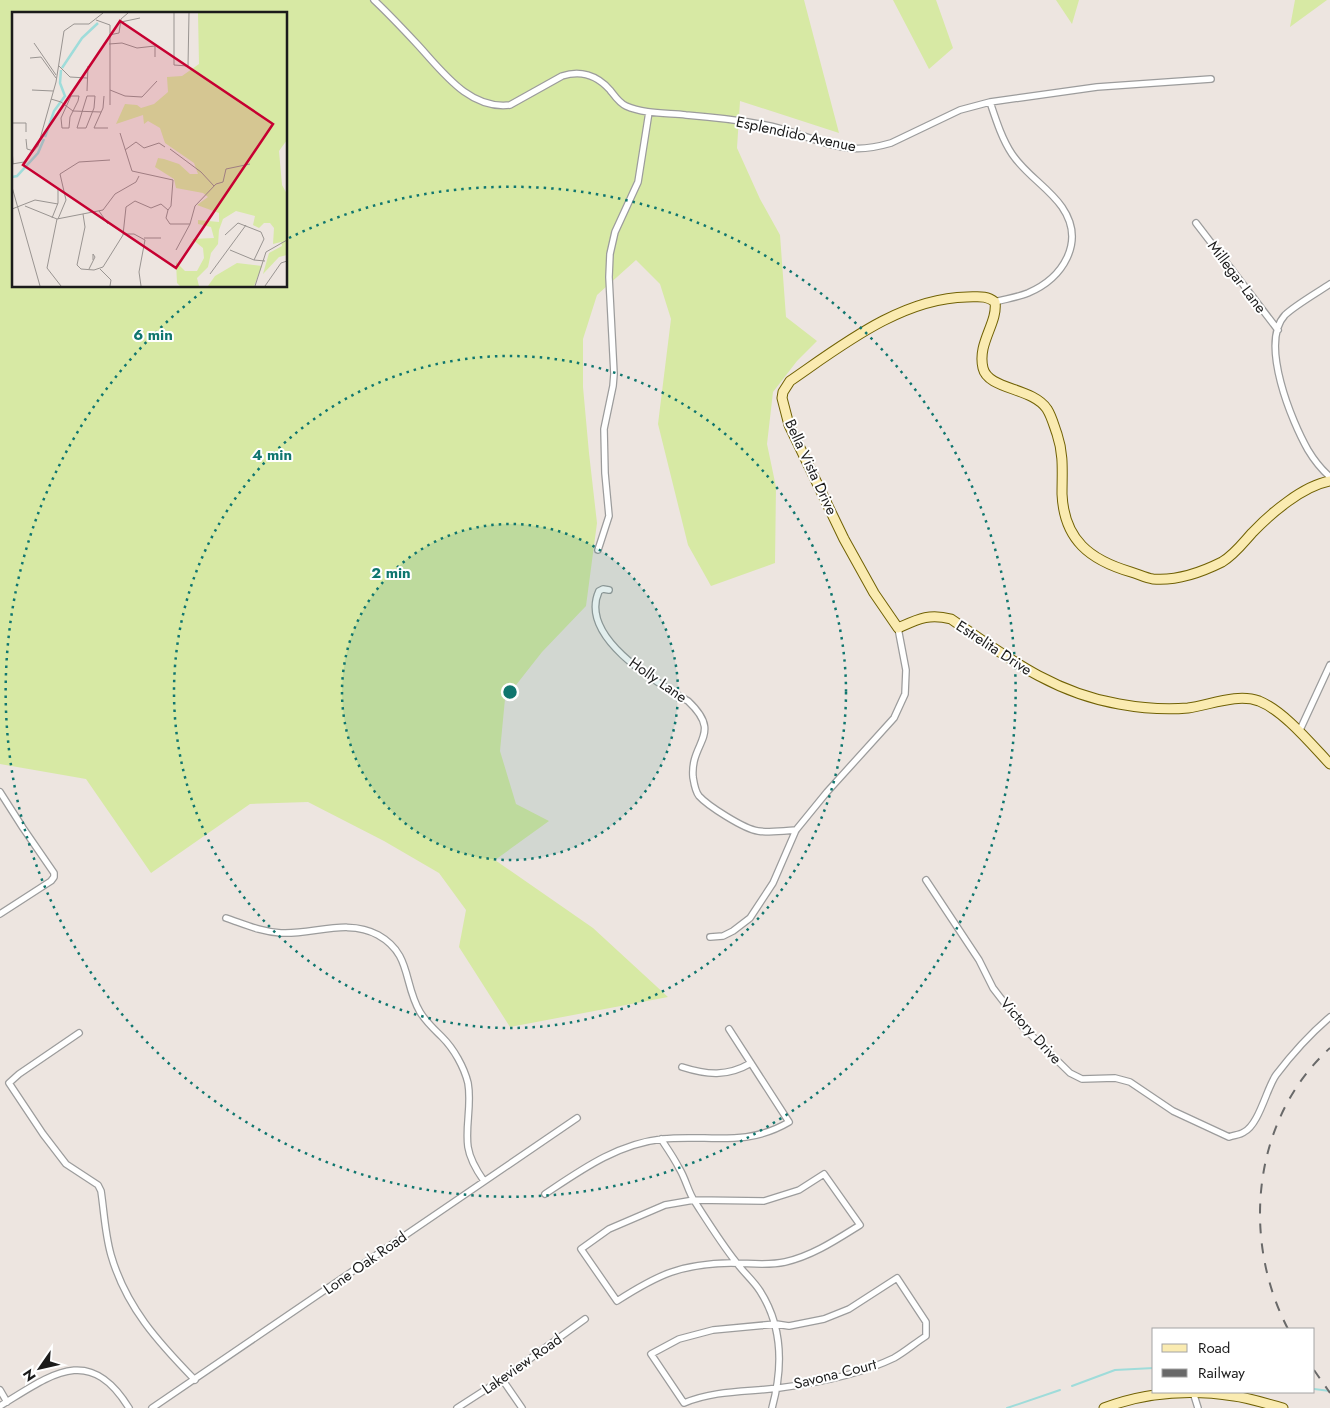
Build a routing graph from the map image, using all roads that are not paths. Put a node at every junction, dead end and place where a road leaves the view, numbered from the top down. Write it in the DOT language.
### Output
graph roads {
  1 [pos="374,0"];
  2 [pos="1211,78"];
  3 [pos="990,102"];
  4 [pos="648,112"];
  5 [pos="1196,224"];
  6 [pos="1330,284"];
  7 [pos="995,302"];
  8 [pos="1278,330"];
  9 [pos="1330,477"];
  10 [pos="1330,481"];
  11 [pos="598,550"];
  12 [pos="609,590"];
  13 [pos="898,628"];
  14 [pos="1330,665"];
  15 [pos="1299,732"];
  16 [pos="1330,764"];
  17 [pos="0,792"];
  18 [pos="796,830"];
  19 [pos="926,880"];
  20 [pos="0,914"];
  21 [pos="226,918"];
  22 [pos="710,938"];
  23 [pos="1330,1018"];
  24 [pos="729,1029"];
  25 [pos="79,1033"];
  26 [pos="751,1063"];
  27 [pos="682,1067"];
  28 [pos="578,1118"];
  29 [pos="661,1139"];
  30 [pos="484,1181"];
  31 [pos="545,1194"];
  32 [pos="694,1200"];
  33 [pos="736,1263"];
  34 [pos="586,1319"];
  35 [pos="776,1324"];
  36 [pos="502,1379"];
  37 [pos="195,1380"];
  38 [pos="778,1388"];
  39 [pos="0,1390"];
  40 [pos="1177,1393"];
  41 [pos="1192,1393"];
  42 [pos="1203,1393"];
  43 [pos="7,1402"];
  44 [pos="0,1406"];
  45 [pos="129,1408"];
  46 [pos="152,1408"];
  47 [pos="457,1408"];
  48 [pos="522,1408"];
  49 [pos="772,1408"];
  50 [pos="1104,1408"];
  51 [pos="1198,1408"];
  52 [pos="1283,1408"];
  1 -- 4 [label="street, Esplendido Avenue"];
  2 -- 3 [label="street, Esplendido Avenue"];
  3 -- 4 [label="street, Esplendido Avenue"];
  3 -- 7 [label="street"];
  4 -- 11 [label="street"];
  5 -- 8 [label="street, Millegar Lane"];
  6 -- 8 [label="street"];
  7 -- 10 [label="street"];
  7 -- 13 [label="street, Bella Vista Drive"];
  8 -- 9 [label="street"];
  12 -- 18 [label="street, Holly Lane"];
  13 -- 15 [label="street, Estrelita Drive"];
  13 -- 18 [label="street"];
  14 -- 15 [label="street"];
  15 -- 16 [label="street, Estrelita Drive"];
  17 -- 20 [label="street"];
  18 -- 22 [label="street"];
  19 -- 23 [label="street, Victory Drive"];
  21 -- 30 [label="street"];
  24 -- 26 [label="street"];
  25 -- 37 [label="street"];
  26 -- 27 [label="street"];
  26 -- 29 [label="street"];
  28 -- 30 [label="street, Lone Oak Road"];
  29 -- 31 [label="street"];
  29 -- 32 [label="street"];
  30 -- 37 [label="street, Lone Oak Road"];
  32 -- 33 [label="street"];
  32 -- 33 [label="street"];
  32 -- 33 [label="street"];
  33 -- 35 [label="street"];
  34 -- 36 [label="street, Lakeview Road"];
  35 -- 38 [label="street"];
  35 -- 38 [label="street"];
  35 -- 38 [label="street, Savona Court"];
  36 -- 47 [label="street, Lakeview Road"];
  36 -- 48 [label="street"];
  37 -- 46 [label="street, Lone Oak Road"];
  38 -- 49 [label="street"];
  39 -- 43 [label="street"];
  40 -- 50 [label="street"];
  41 -- 51 [label="street"];
  42 -- 52 [label="street"];
  43 -- 44 [label="street"];
  43 -- 45 [label="street"];
}
